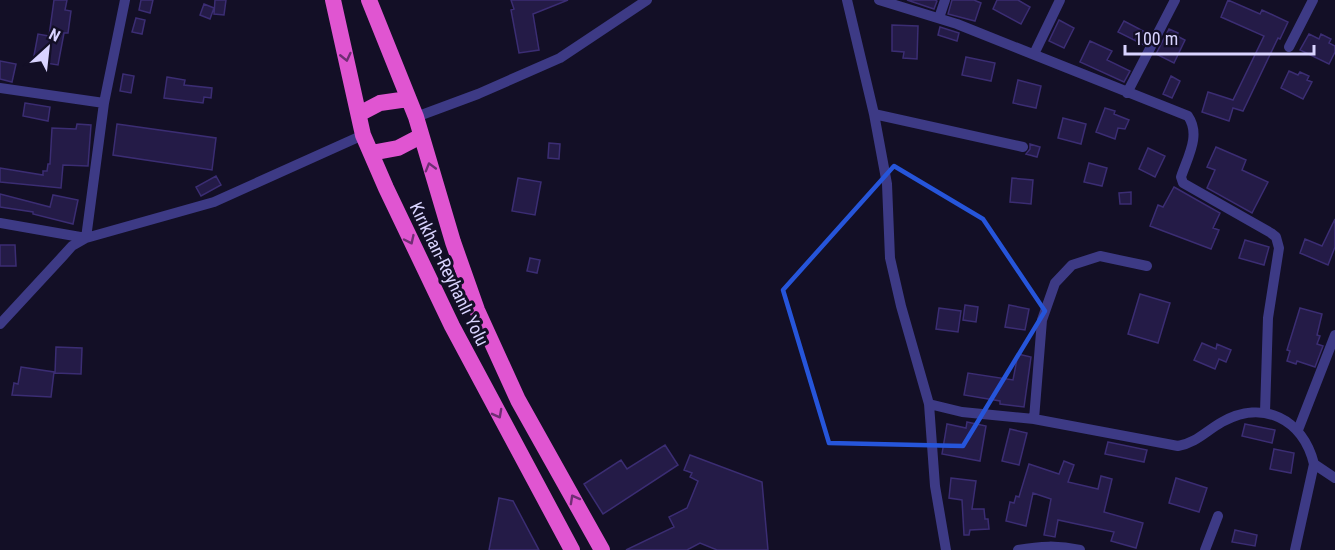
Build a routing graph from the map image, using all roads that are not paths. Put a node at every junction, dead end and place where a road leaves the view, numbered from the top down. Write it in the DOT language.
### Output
graph roads {
  1 [pos="125,0"];
  2 [pos="333,0"];
  3 [pos="369,0"];
  4 [pos="647,0"];
  5 [pos="848,0"];
  6 [pos="879,0"];
  7 [pos="945,0"];
  8 [pos="1060,0"];
  9 [pos="1175,0"];
  10 [pos="1313,0"];
  11 [pos="939,18"];
  12 [pos="1289,46"];
  13 [pos="1034,54"];
  14 [pos="0,88"];
  15 [pos="1127,93"];
  16 [pos="408,99"];
  17 [pos="104,103"];
  18 [pos="359,114"];
  19 [pos="874,114"];
  20 [pos="416,117"];
  21 [pos="363,135"];
  22 [pos="421,136"];
  23 [pos="1023,147"];
  24 [pos="371,153"];
  25 [pos="0,223"];
  26 [pos="86,238"];
  27 [pos="1147,266"];
  28 [pos="0,324"];
  29 [pos="1335,335"];
  30 [pos="929,404"];
  31 [pos="1265,412"];
  32 [pos="1034,419"];
  33 [pos="1298,430"];
  34 [pos="1314,464"];
  35 [pos="1335,478"];
  36 [pos="1218,516"];
  37 [pos="572,550"];
  38 [pos="602,550"];
  39 [pos="946,550"];
  40 [pos="1018,550"];
  41 [pos="1080,550"];
  42 [pos="1205,550"];
  43 [pos="1295,550"];
  1 -- 17 [label="street"];
  2 -- 18 [label="highway, Kırıkhan-Reyhanlı Yolu, one-way"];
  3 -- 16 [label="highway, Kırıkhan-Reyhanlı Yolu"];
  4 -- 20 [label="street"];
  5 -- 19 [label="street"];
  6 -- 11 [label="street"];
  7 -- 11 [label="street"];
  8 -- 13 [label="street"];
  9 -- 15 [label="street"];
  10 -- 12 [label="street"];
  11 -- 13 [label="street"];
  13 -- 15 [label="street"];
  14 -- 17 [label="street"];
  15 -- 31 [label="street"];
  16 -- 18 [label="highway"];
  16 -- 20 [label="highway, Kırıkhan-Reyhanlı Yolu"];
  17 -- 26 [label="street"];
  18 -- 21 [label="highway, Kırıkhan-Reyhanlı Yolu"];
  19 -- 23 [label="street"];
  19 -- 30 [label="street"];
  20 -- 22 [label="highway, Kırıkhan-Reyhanlı Yolu"];
  21 -- 24 [label="highway, Kırıkhan-Reyhanlı Yolu"];
  21 -- 26 [label="street"];
  22 -- 24 [label="highway"];
  38 -- 22 [label="highway, Kırıkhan-Reyhanlı Yolu, one-way"];
  24 -- 37 [label="highway, Kırıkhan-Reyhanlı Yolu, one-way"];
  25 -- 26 [label="street"];
  26 -- 28 [label="street"];
  27 -- 32 [label="street"];
  29 -- 33 [label="street"];
  30 -- 32 [label="street"];
  30 -- 39 [label="street"];
  31 -- 32 [label="street"];
  31 -- 33 [label="street"];
  33 -- 34 [label="street"];
  34 -- 35 [label="street"];
  34 -- 43 [label="street"];
  36 -- 42 [label="street"];
  40 -- 41 [label="street"];
}
